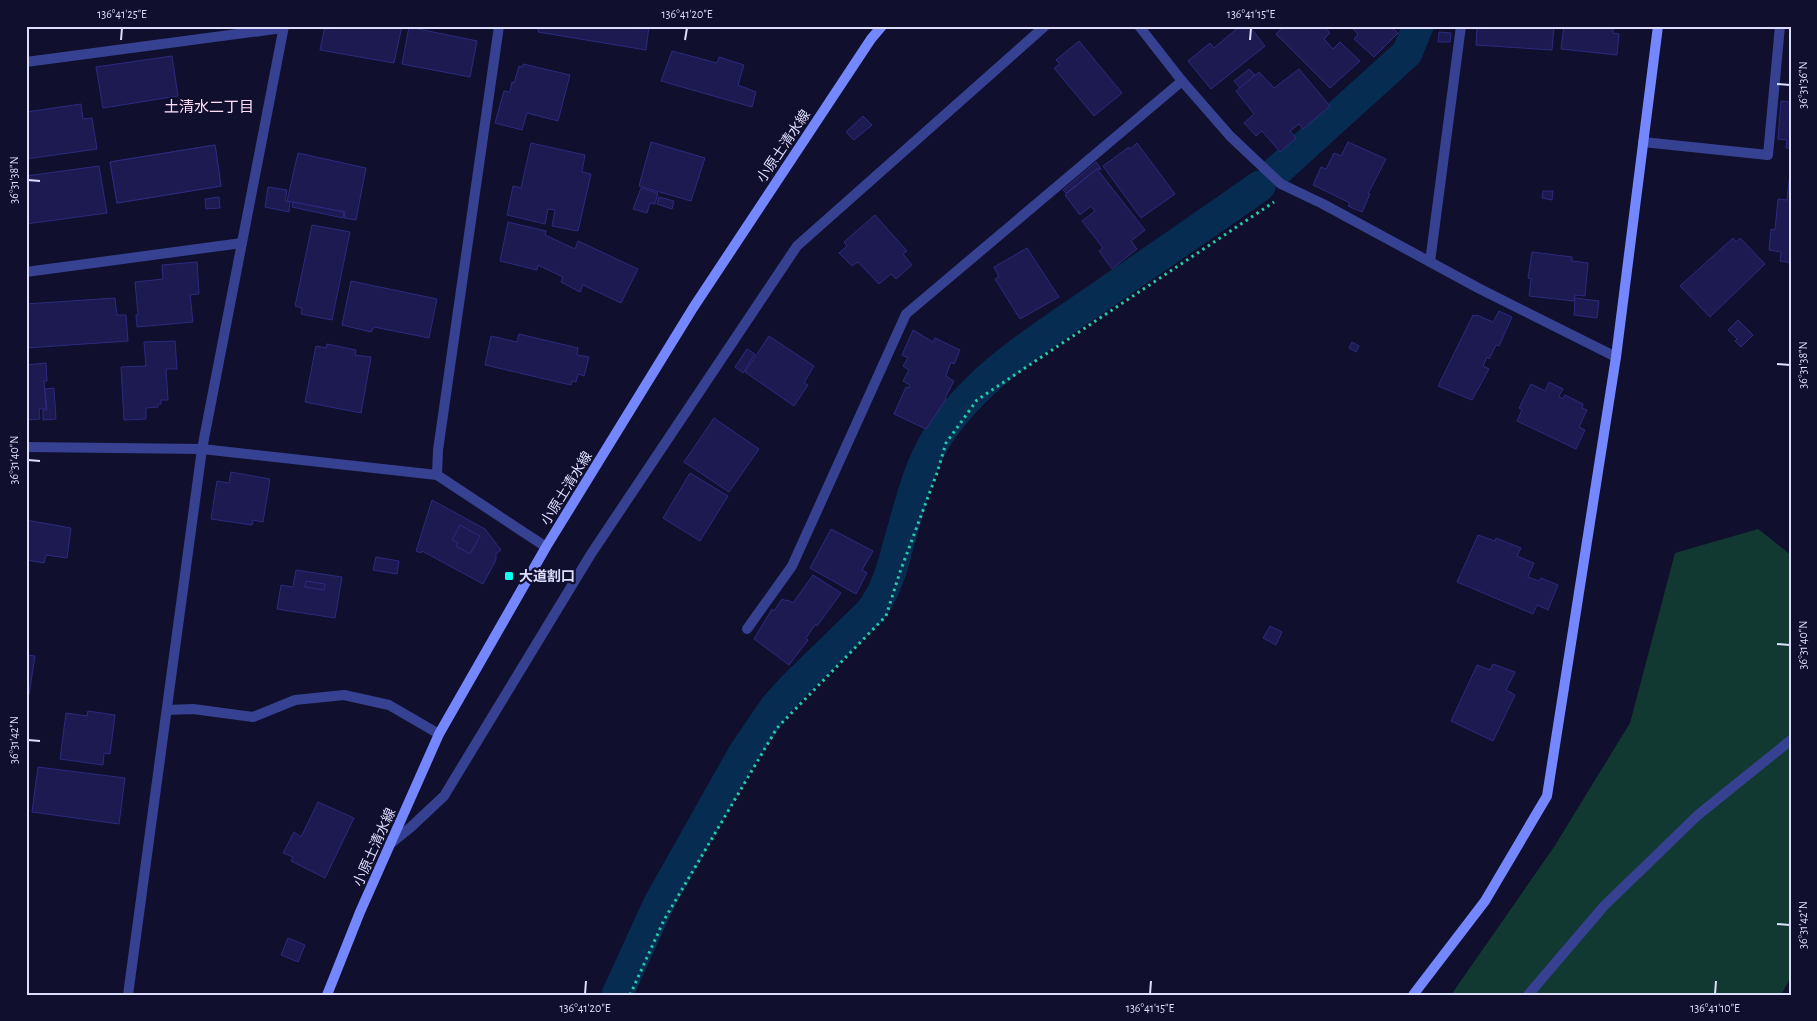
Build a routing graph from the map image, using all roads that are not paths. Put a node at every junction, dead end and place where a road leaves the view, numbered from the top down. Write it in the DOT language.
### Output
graph roads {
  1 [pos="499,26"];
  2 [pos="882,26"];
  3 [pos="1045,26"];
  4 [pos="1138,26"];
  5 [pos="1461,26"];
  6 [pos="1658,26"];
  7 [pos="1780,26"];
  8 [pos="284,27"];
  9 [pos="26,62"];
  10 [pos="1182,81"];
  11 [pos="1644,142"];
  12 [pos="242,243"];
  13 [pos="1430,262"];
  14 [pos="26,272"];
  15 [pos="1616,356"];
  16 [pos="26,447"];
  17 [pos="202,449"];
  18 [pos="437,475"];
  19 [pos="546,547"];
  20 [pos="747,630"];
  21 [pos="167,710"];
  22 [pos="439,734"];
  23 [pos="1791,740"];
  24 [pos="390,844"];
  25 [pos="128,995"];
  26 [pos="327,995"];
  27 [pos="1413,995"];
  28 [pos="1528,995"];
  1 -- 18 [label="street"];
  2 -- 19 [label="main road, 小原土清水線"];
  3 -- 24 [label="street"];
  4 -- 10 [label="street"];
  5 -- 13 [label="street"];
  6 -- 11 [label="main road"];
  7 -- 11 [label="street"];
  8 -- 9 [label="street"];
  8 -- 12 [label="street"];
  10 -- 13 [label="street"];
  10 -- 20 [label="street"];
  11 -- 15 [label="main road"];
  12 -- 14 [label="street"];
  12 -- 17 [label="street"];
  13 -- 15 [label="street"];
  15 -- 27 [label="main road"];
  16 -- 17 [label="street"];
  17 -- 18 [label="street"];
  17 -- 21 [label="street"];
  18 -- 19 [label="street"];
  19 -- 22 [label="main road, 小原土清水線"];
  21 -- 22 [label="street"];
  21 -- 25 [label="street"];
  22 -- 24 [label="main road, 小原土清水線"];
  23 -- 28 [label="street"];
  24 -- 26 [label="main road, 小原土清水線"];
}
